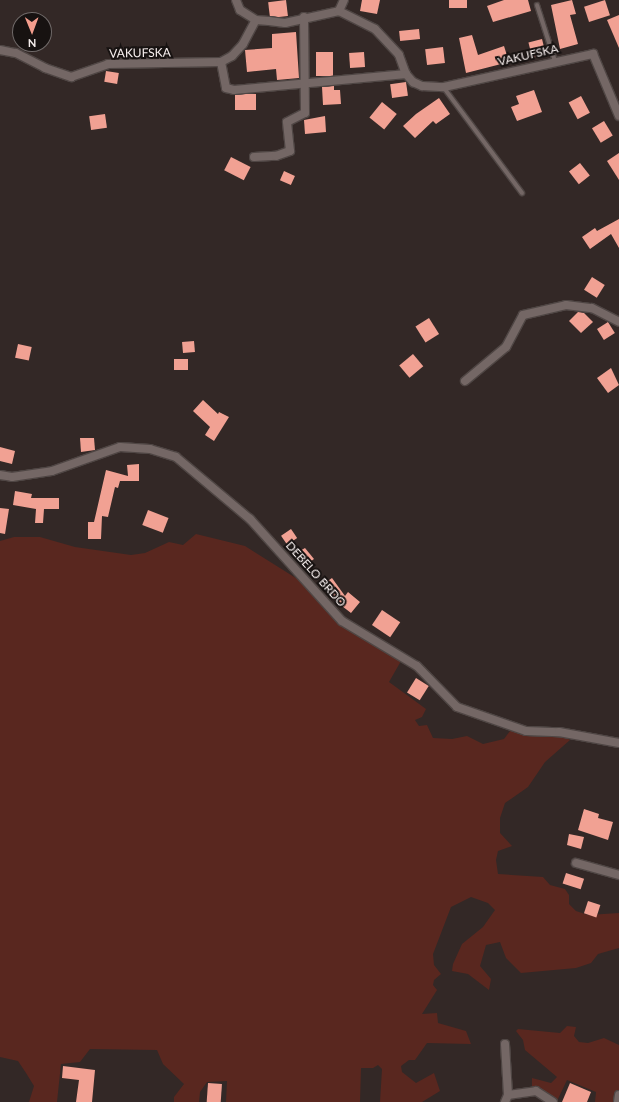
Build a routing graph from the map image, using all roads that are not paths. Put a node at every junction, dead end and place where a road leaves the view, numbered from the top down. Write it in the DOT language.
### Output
graph roads {
  1 [pos="236,0"];
  2 [pos="344,0"];
  3 [pos="537,5"];
  4 [pos="339,11"];
  5 [pos="304,17"];
  6 [pos="256,20"];
  7 [pos="0,50"];
  8 [pos="555,61"];
  9 [pos="221,62"];
  10 [pos="406,74"];
  11 [pos="306,84"];
  12 [pos="444,87"];
  13 [pos="619,116"];
  14 [pos="254,157"];
  15 [pos="522,193"];
  16 [pos="619,322"];
  17 [pos="465,381"];
  18 [pos="0,475"];
  19 [pos="619,743"];
  20 [pos="576,863"];
  21 [pos="619,875"];
  22 [pos="505,1044"];
  23 [pos="619,1095"];
  24 [pos="507,1098"];
  25 [pos="552,1102"];
  26 [pos="618,1102"];
  1 -- 6 [label="street"];
  2 -- 4 [label="street"];
  3 -- 8 [label="lane"];
  4 -- 5 [label="street"];
  4 -- 10 [label="street"];
  5 -- 6 [label="street"];
  5 -- 11 [label="street"];
  6 -- 9 [label="street"];
  7 -- 9 [label="street, VAKUFSKA"];
  8 -- 12 [label="street, VAKUFSKA"];
  8 -- 13 [label="street, VAKUFSKA"];
  9 -- 11 [label="street"];
  10 -- 11 [label="street"];
  10 -- 12 [label="street, VAKUFSKA"];
  11 -- 14 [label="street"];
  12 -- 15 [label="lane"];
  16 -- 17 [label="street"];
  18 -- 19 [label="street, DEBELO BRDO"];
  20 -- 21 [label="street"];
  22 -- 24 [label="street"];
  23 -- 26 [label="street"];
  24 -- 25 [label="street"];
}
